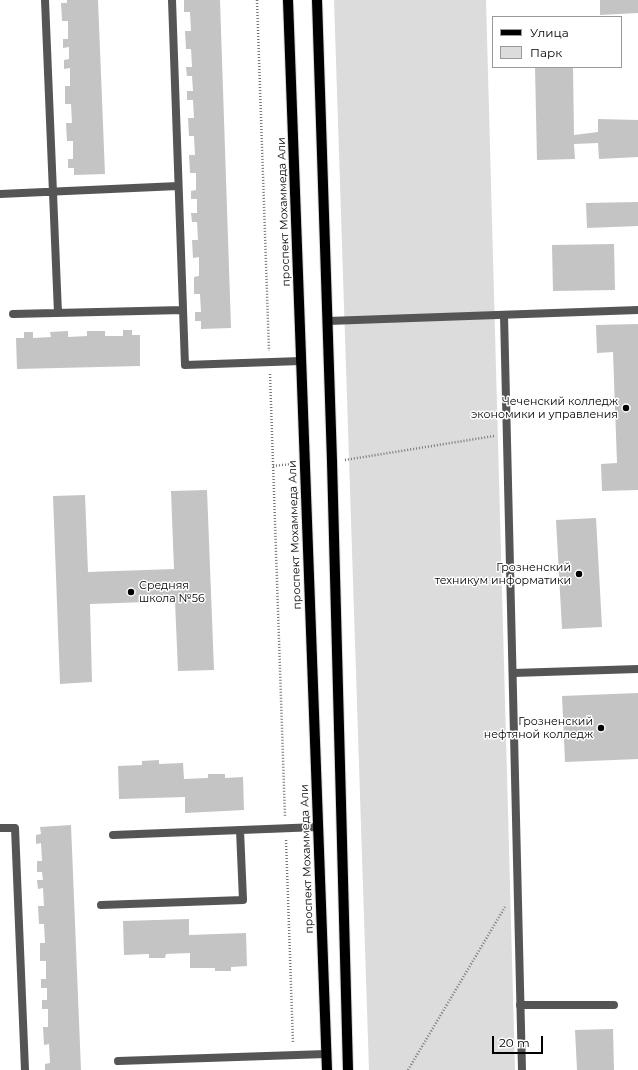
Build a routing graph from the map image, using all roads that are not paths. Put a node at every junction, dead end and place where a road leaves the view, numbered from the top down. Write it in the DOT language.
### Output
graph roads {
  1 [pos="45,0"];
  2 [pos="172,0"];
  3 [pos="288,0"];
  4 [pos="317,0"];
  5 [pos="178,186"];
  6 [pos="53,192"];
  7 [pos="0,194"];
  8 [pos="183,310"];
  9 [pos="638,310"];
  10 [pos="58,313"];
  11 [pos="13,314"];
  12 [pos="504,315"];
  13 [pos="328,321"];
  14 [pos="301,361"];
  15 [pos="638,669"];
  16 [pos="513,673"];
  17 [pos="318,827"];
  18 [pos="0,828"];
  19 [pos="240,830"];
  20 [pos="113,835"];
  21 [pos="100,905"];
  22 [pos="520,1005"];
  23 [pos="614,1005"];
  24 [pos="326,1054"];
  25 [pos="118,1061"];
  26 [pos="25,1070"];
  27 [pos="327,1070"];
  28 [pos="348,1070"];
  29 [pos="522,1070"];
  1 -- 6 [label="street"];
  2 -- 5 [label="street"];
  3 -- 14 [label="main road, проспект Мохаммеда Али"];
  4 -- 13 [label="main road"];
  5 -- 6 [label="street"];
  5 -- 8 [label="street"];
  6 -- 7 [label="street"];
  6 -- 10 [label="street"];
  8 -- 10 [label="street"];
  8 -- 14 [label="street"];
  9 -- 12 [label="street"];
  10 -- 11 [label="street"];
  12 -- 13 [label="street"];
  12 -- 16 [label="street"];
  13 -- 28 [label="main road"];
  14 -- 17 [label="main road, проспект Мохаммеда Али"];
  15 -- 16 [label="street"];
  16 -- 22 [label="street"];
  17 -- 19 [label="street"];
  17 -- 24 [label="main road, проспект Мохаммеда Али"];
  18 -- 26 [label="street"];
  19 -- 20 [label="street"];
  19 -- 21 [label="street"];
  22 -- 23 [label="street"];
  22 -- 29 [label="street"];
  24 -- 25 [label="street"];
  24 -- 27 [label="main road, проспект Мохаммеда Али"];
}
